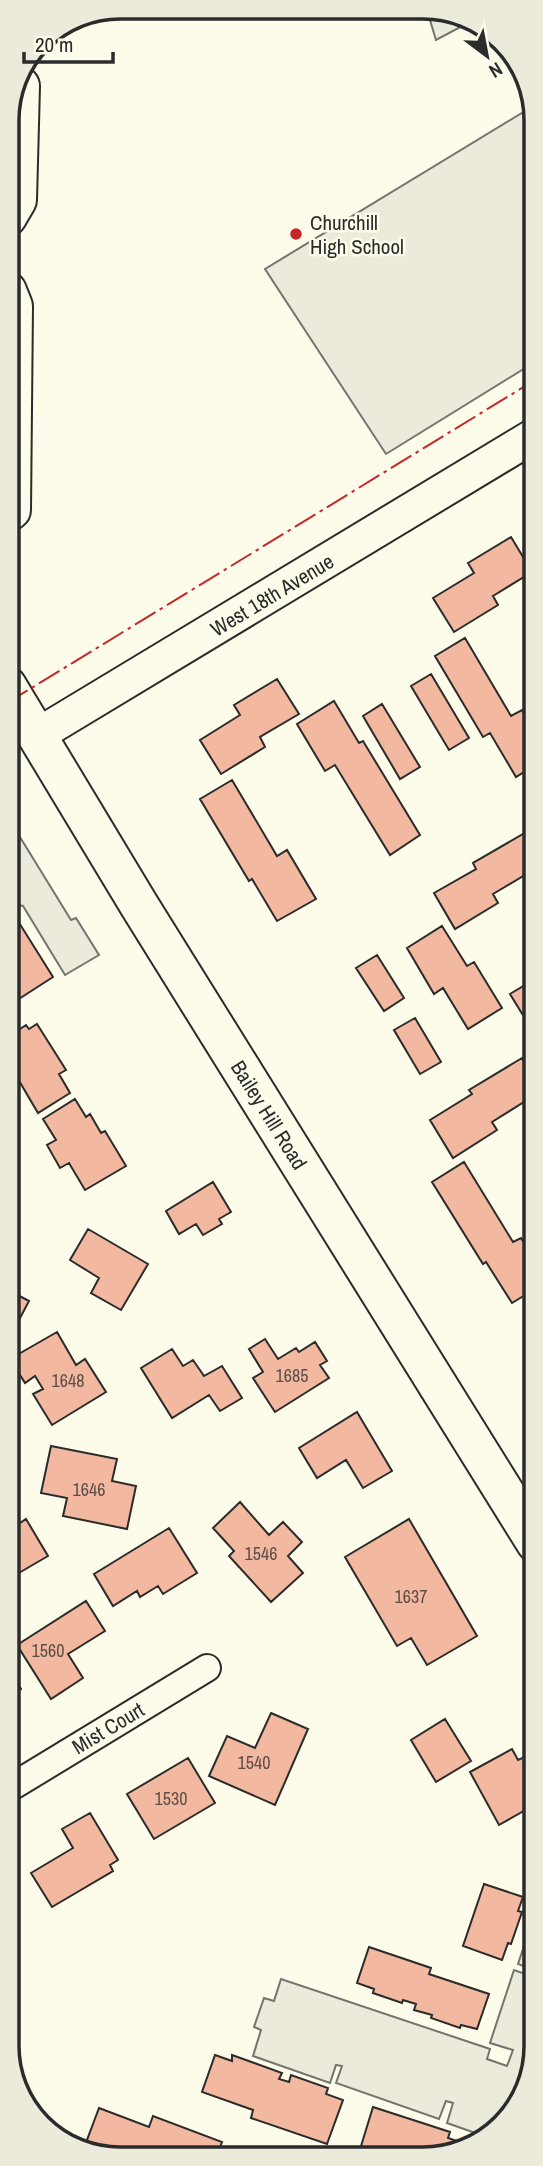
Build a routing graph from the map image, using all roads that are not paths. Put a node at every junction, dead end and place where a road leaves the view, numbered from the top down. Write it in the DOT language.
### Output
graph roads {
  1 [pos="524,442"];
  2 [pos="22,744"];
  3 [pos="524,1524"];
  4 [pos="208,1668"];
  5 [pos="19,1782"];
  1 -- 2 [label="street, West 18th Avenue"];
  2 -- 3 [label="main road, Bailey Hill Road"];
  4 -- 5 [label="street, Mist Court"];
}
